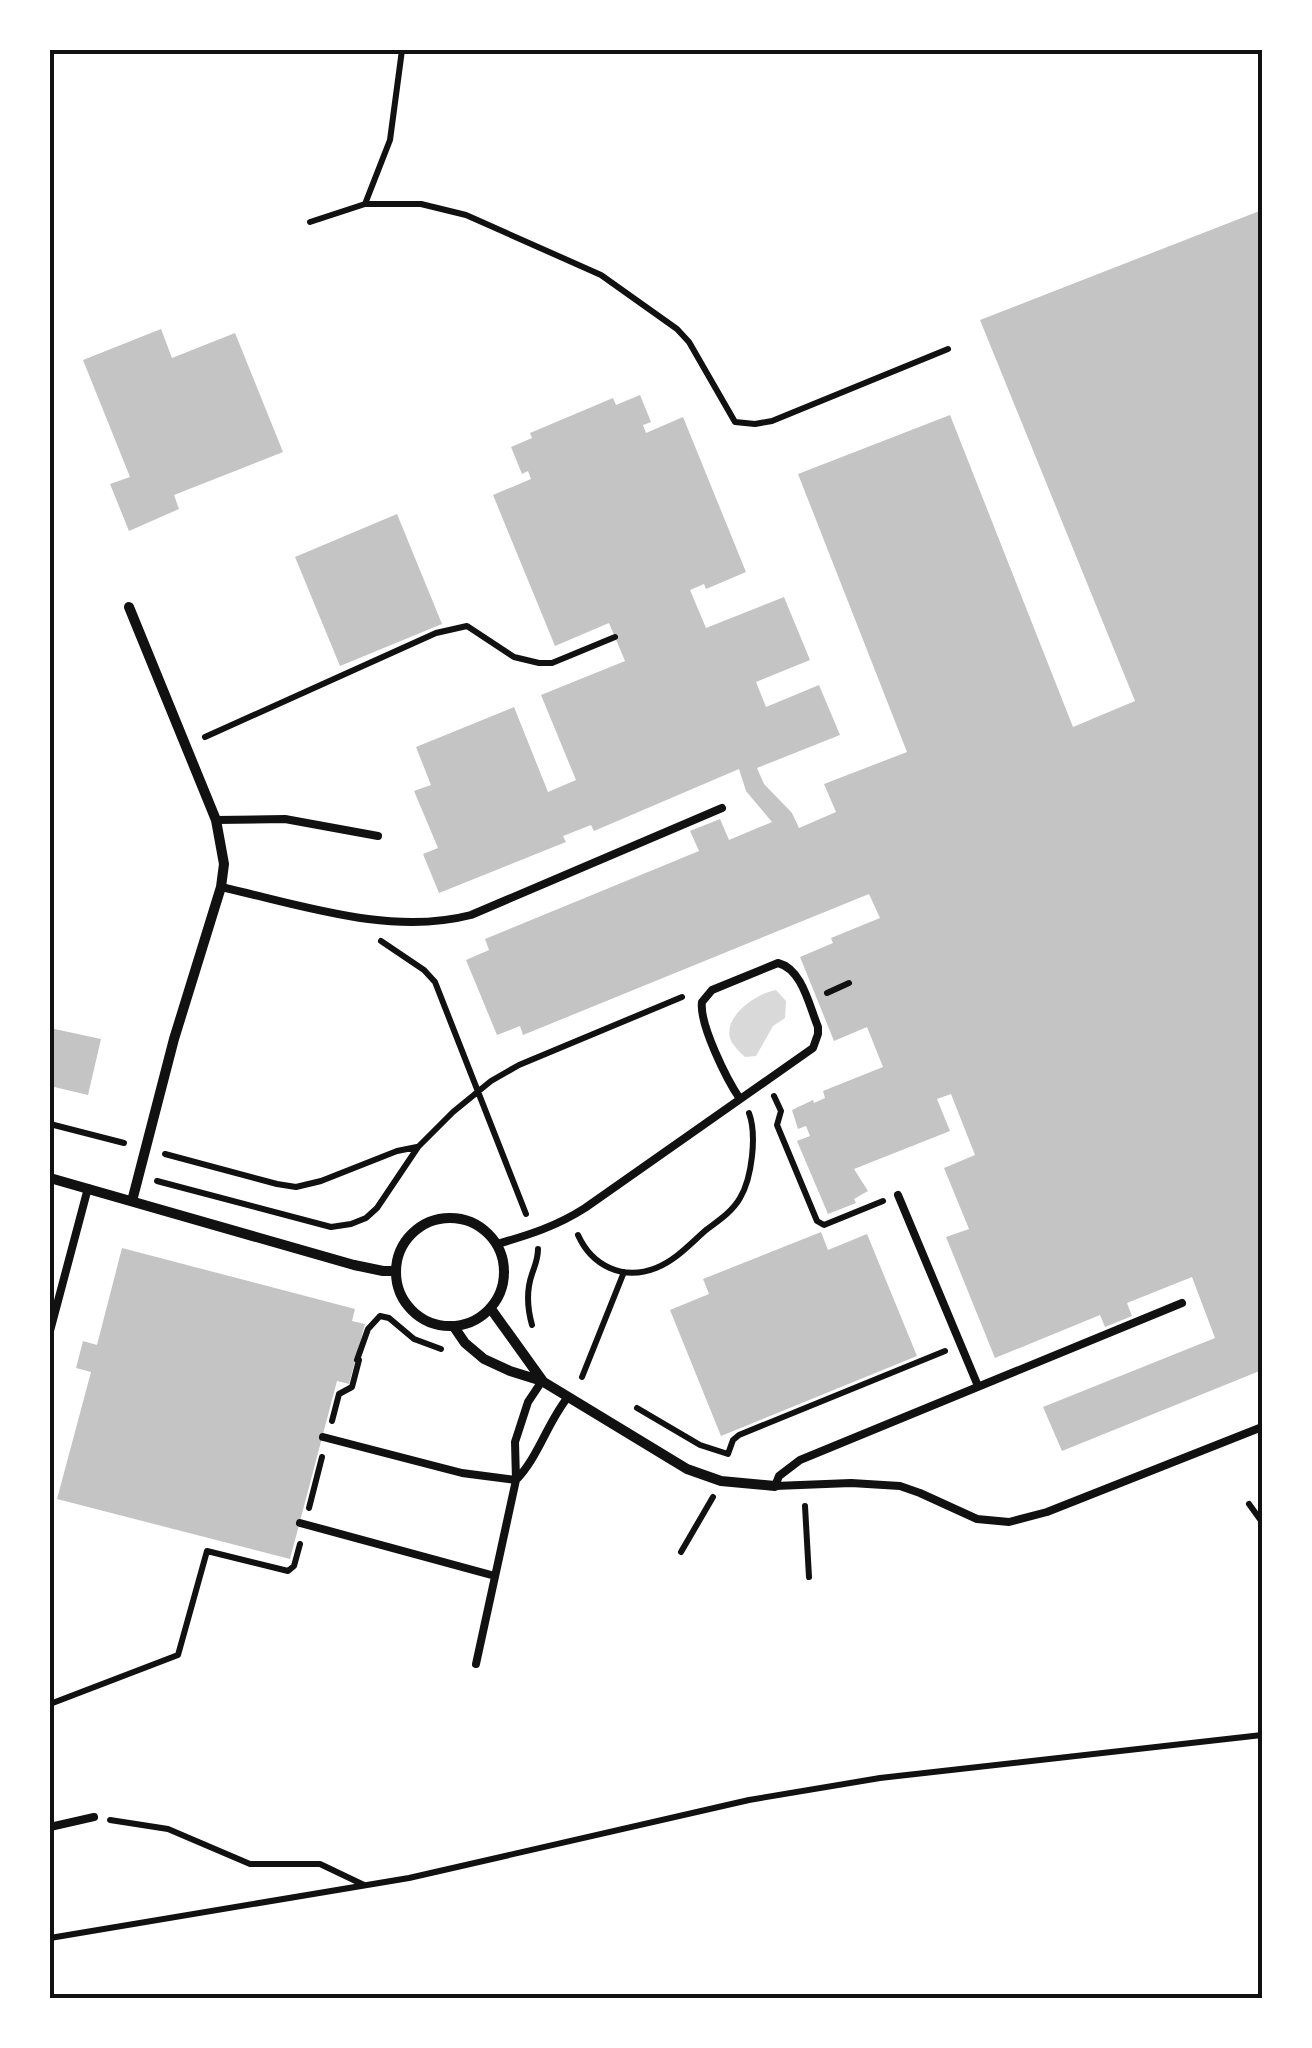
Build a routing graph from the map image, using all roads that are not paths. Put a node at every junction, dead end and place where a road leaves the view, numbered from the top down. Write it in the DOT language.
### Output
graph roads {
  1 [pos="129,607"];
  2 [pos="722,808"];
  3 [pos="216,820"];
  4 [pos="378,836"];
  5 [pos="221,887"];
  6 [pos="740,1100"];
  7 [pos="50,1178"];
  8 [pos="88,1188"];
  9 [pos="898,1194"];
  10 [pos="132,1201"];
  11 [pos="497,1244"];
  12 [pos="396,1271"];
  13 [pos="1182,1303"];
  14 [pos="492,1309"];
  15 [pos="454,1327"];
  16 [pos="50,1332"];
  17 [pos="542,1381"];
  18 [pos="978,1386"];
  19 [pos="568,1396"];
  20 [pos="1262,1427"];
  21 [pos="325,1437"];
  22 [pos="516,1480"];
  23 [pos="775,1486"];
  24 [pos="302,1524"];
  25 [pos="495,1576"];
  26 [pos="476,1664"];
  27 [pos="94,1817"];
  28 [pos="50,1828"];
  1 -- 3 [label="street"];
  2 -- 5 [label="lane"];
  3 -- 4 [label="lane"];
  3 -- 5 [label="street"];
  5 -- 10 [label="street"];
  6 -- 6 [label="lane"];
  6 -- 11 [label="lane"];
  7 -- 8 [label="street"];
  8 -- 10 [label="street"];
  8 -- 16 [label="lane"];
  9 -- 18 [label="lane"];
  10 -- 12 [label="street"];
  11 -- 12 [label="street"];
  11 -- 14 [label="street"];
  12 -- 15 [label="street"];
  13 -- 18 [label="lane"];
  14 -- 15 [label="street"];
  14 -- 17 [label="street"];
  15 -- 17 [label="street"];
  17 -- 19 [label="street"];
  17 -- 22 [label="lane"];
  18 -- 23 [label="lane"];
  19 -- 22 [label="lane"];
  19 -- 23 [label="street"];
  20 -- 23 [label="lane"];
  21 -- 22 [label="lane"];
  22 -- 25 [label="lane"];
  24 -- 25 [label="lane"];
  25 -- 26 [label="lane"];
  27 -- 28 [label="lane"];
}
